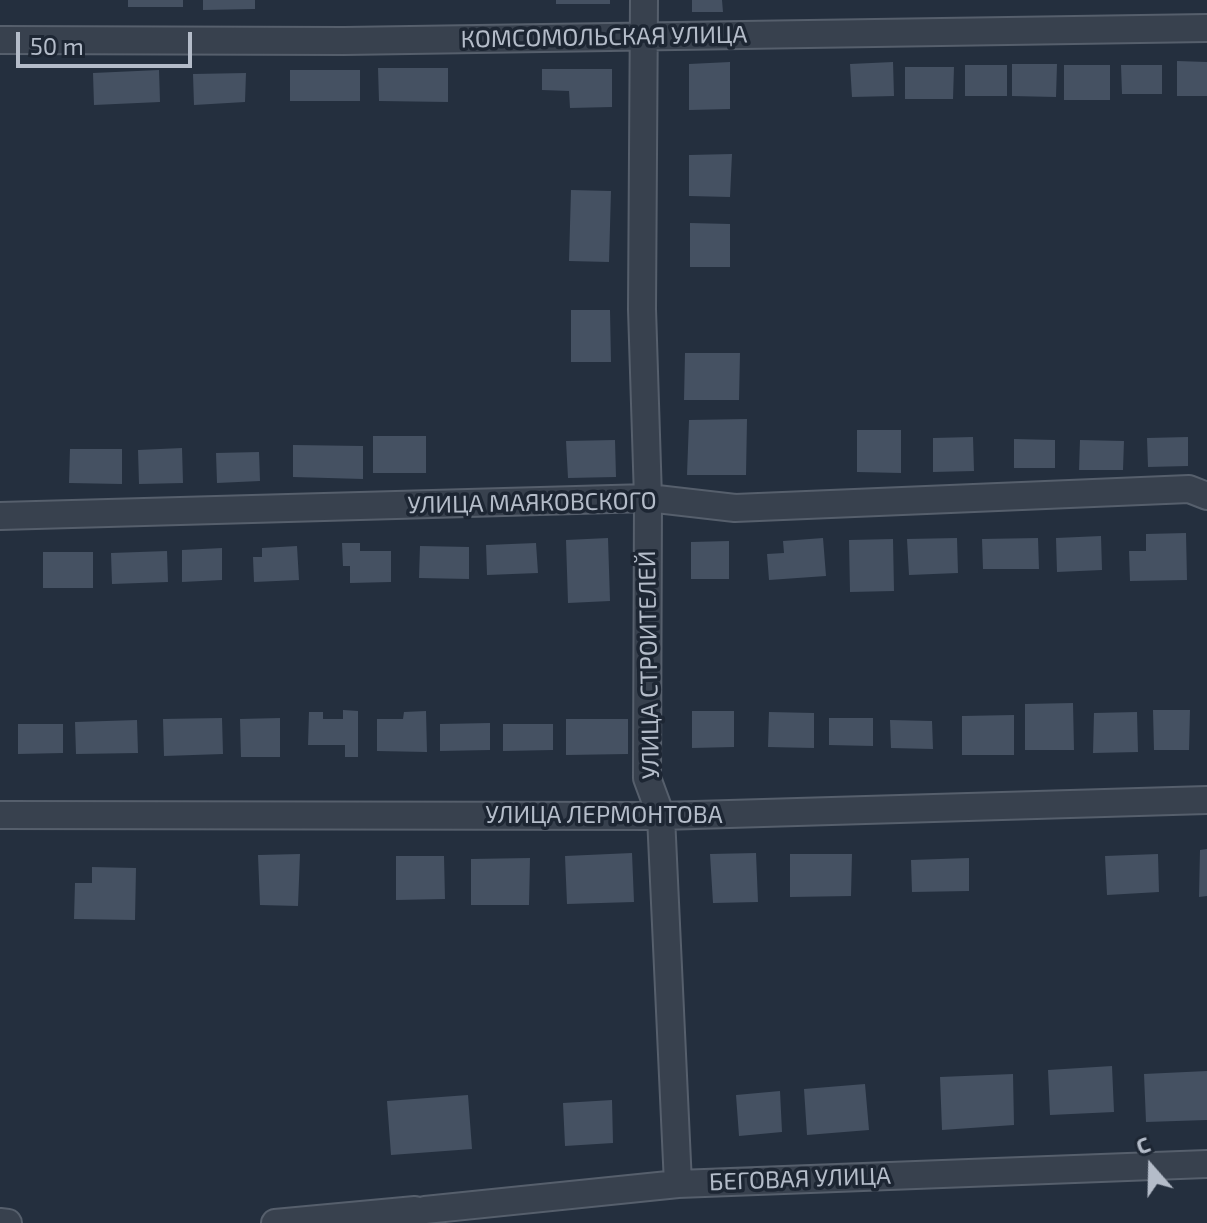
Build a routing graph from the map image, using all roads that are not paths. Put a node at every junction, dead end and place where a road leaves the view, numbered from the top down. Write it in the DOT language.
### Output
graph roads {
  1 [pos="644,0"];
  2 [pos="1207,28"];
  3 [pos="645,37"];
  4 [pos="0,40"];
  5 [pos="1207,496"];
  6 [pos="648,498"];
  7 [pos="0,516"];
  8 [pos="1207,800"];
  9 [pos="0,815"];
  10 [pos="661,816"];
  11 [pos="1207,1164"];
  12 [pos="678,1184"];
  13 [pos="425,1210"];
  14 [pos="0,1222"];
  15 [pos="8,1223"];
  16 [pos="275,1223"];
  17 [pos="398,1223"];
  1 -- 3 [label="street, УЛИЦА СТРОИТЕЛЕЙ"];
  2 -- 3 [label="street, КОМСОМОЛЬСКАЯ УЛИЦА"];
  3 -- 4 [label="street, КОМСОМОЛЬСКАЯ УЛИЦА"];
  3 -- 6 [label="street, УЛИЦА СТРОИТЕЛЕЙ"];
  5 -- 6 [label="street, УЛИЦА МАЯКОВСКОГО"];
  6 -- 7 [label="street, УЛИЦА МАЯКОВСКОГО"];
  6 -- 10 [label="street, УЛИЦА СТРОИТЕЛЕЙ"];
  8 -- 10 [label="street, УЛИЦА ЛЕРМОНТОВА"];
  9 -- 10 [label="street, УЛИЦА ЛЕРМОНТОВА"];
  10 -- 12 [label="street, УЛИЦА СТРОИТЕЛЕЙ"];
  11 -- 12 [label="street, БЕГОВАЯ УЛИЦА"];
  12 -- 13 [label="street, БЕГОВАЯ УЛИЦА"];
  13 -- 16 [label="street"];
  13 -- 17 [label="street, БЕГОВАЯ УЛИЦА"];
  14 -- 15 [label="street"];
}
